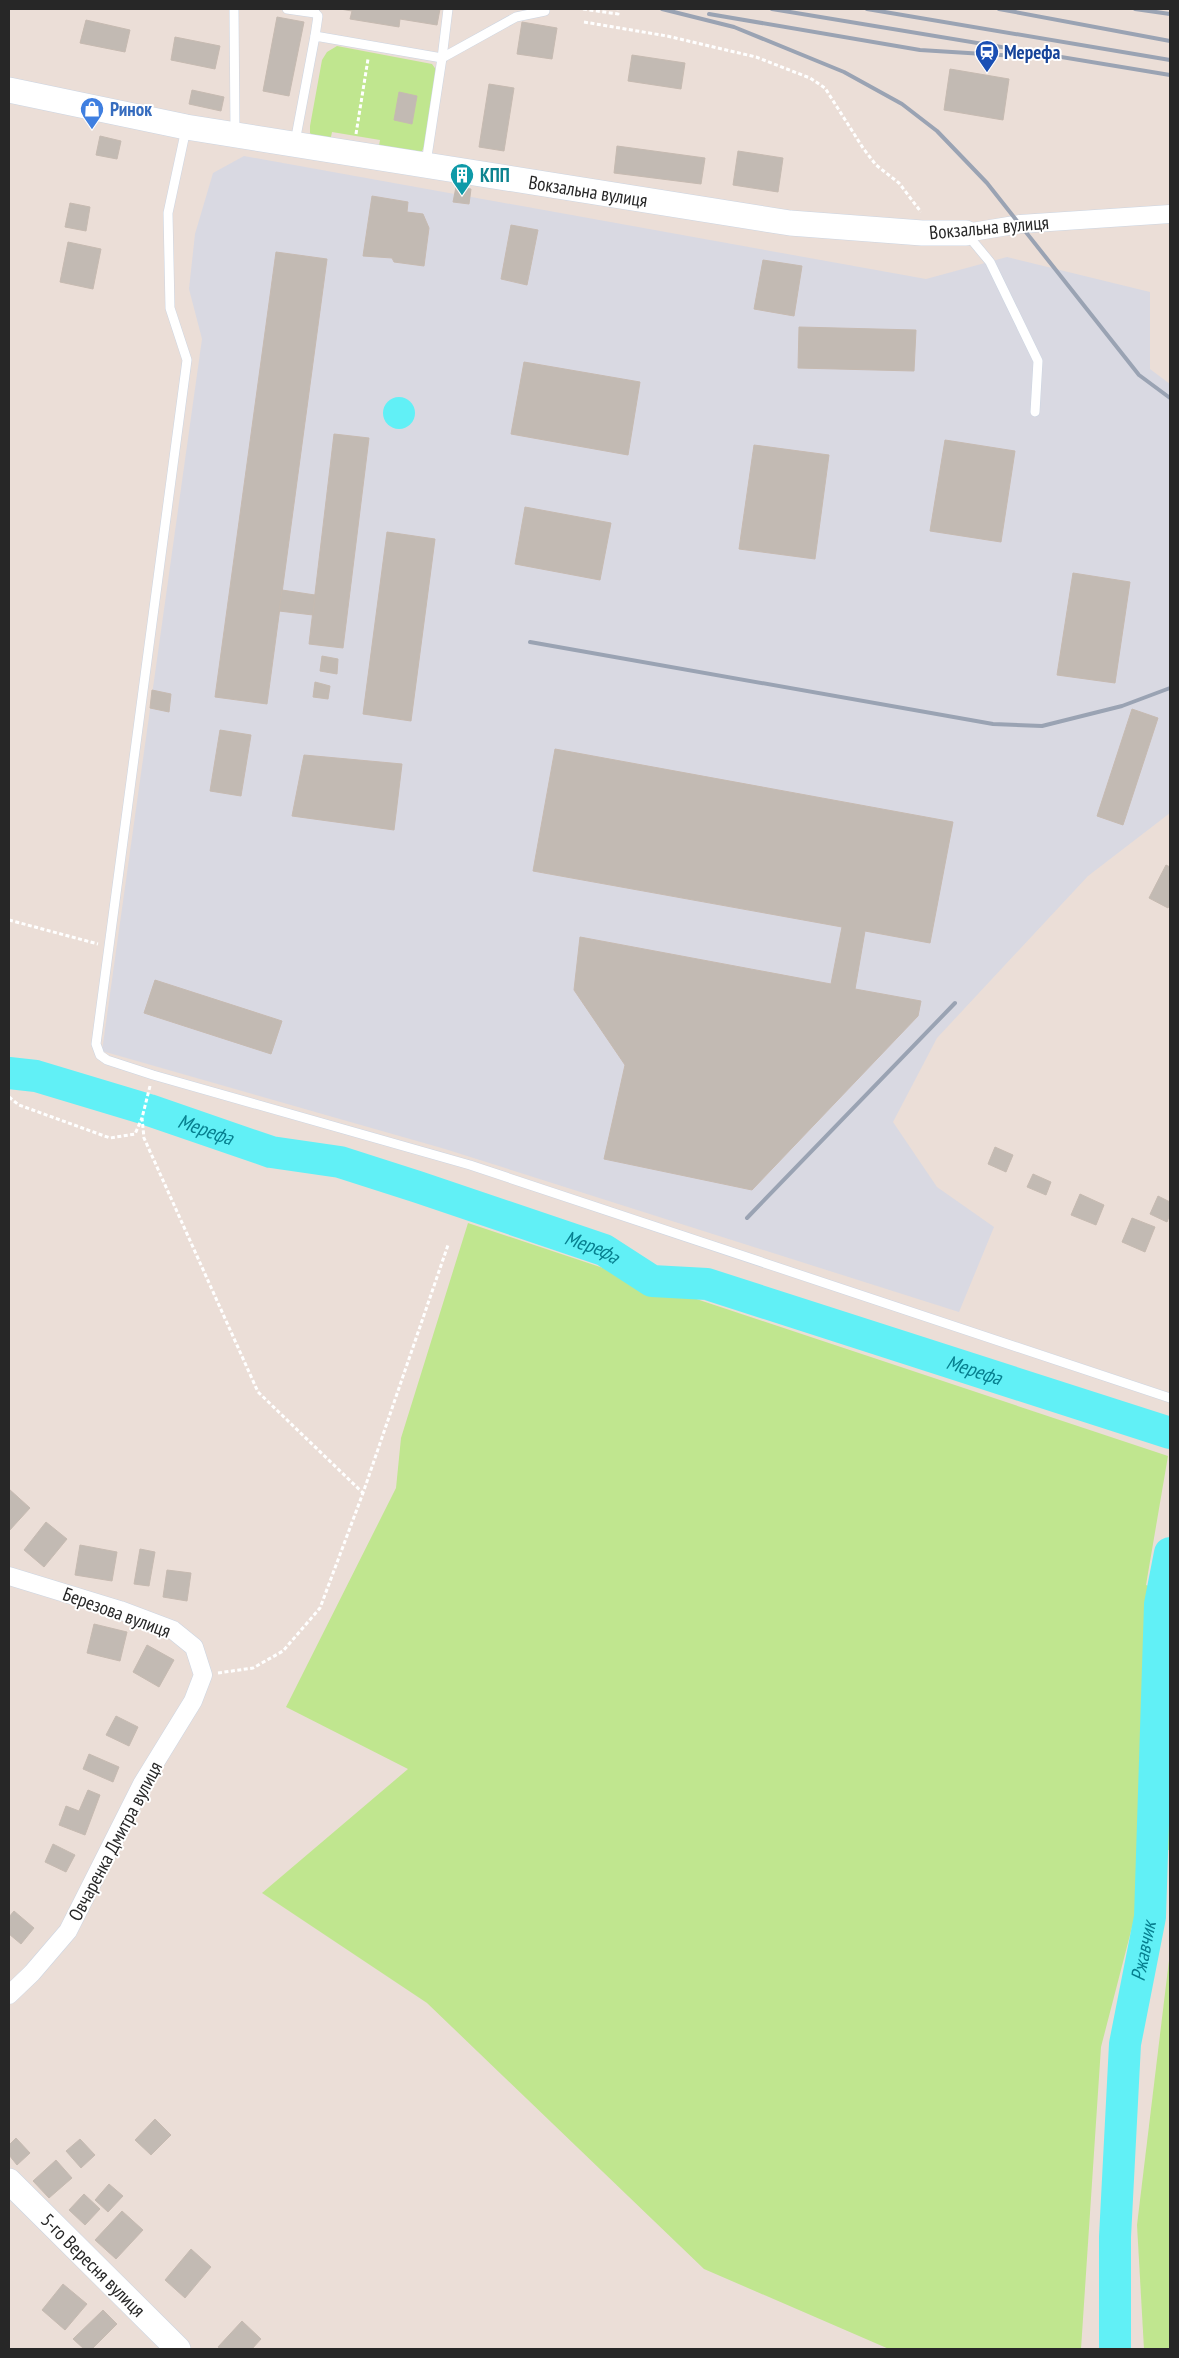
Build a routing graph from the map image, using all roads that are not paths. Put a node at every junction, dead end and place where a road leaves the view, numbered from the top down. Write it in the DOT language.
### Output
graph roads {
  1 [pos="234,9"];
  2 [pos="287,9"];
  3 [pos="448,9"];
  4 [pos="313,11"];
  5 [pos="545,11"];
  6 [pos="315,36"];
  7 [pos="442,58"];
  8 [pos="9,90"];
  9 [pos="186,127"];
  10 [pos="236,135"];
  11 [pos="294,144"];
  12 [pos="426,165"];
  13 [pos="1170,214"];
  14 [pos="966,233"];
  15 [pos="1035,412"];
  16 [pos="1170,1398"];
  17 [pos="9,1576"];
  18 [pos="203,1675"];
  19 [pos="9,1995"];
  20 [pos="9,2181"];
  21 [pos="178,2349"];
  1 -- 10 [label="lane"];
  2 -- 4 [label="lane"];
  3 -- 7 [label="lane"];
  4 -- 6 [label="lane"];
  5 -- 7 [label="lane"];
  6 -- 7 [label="lane"];
  6 -- 11 [label="lane"];
  7 -- 12 [label="lane"];
  8 -- 9 [label="street, Вокзальна вулиця"];
  9 -- 10 [label="street, Вокзальна вулиця"];
  9 -- 16 [label="lane"];
  10 -- 11 [label="street, Вокзальна вулиця"];
  11 -- 12 [label="street, Вокзальна вулиця"];
  12 -- 14 [label="street, Вокзальна вулиця"];
  13 -- 14 [label="street, Вокзальна вулиця"];
  14 -- 15 [label="lane"];
  17 -- 18 [label="street, Березова вулиця"];
  18 -- 19 [label="street, Овчаренка Дмитра вулиця"];
  20 -- 21 [label="street, 5-го Вересня вулиця"];
}
